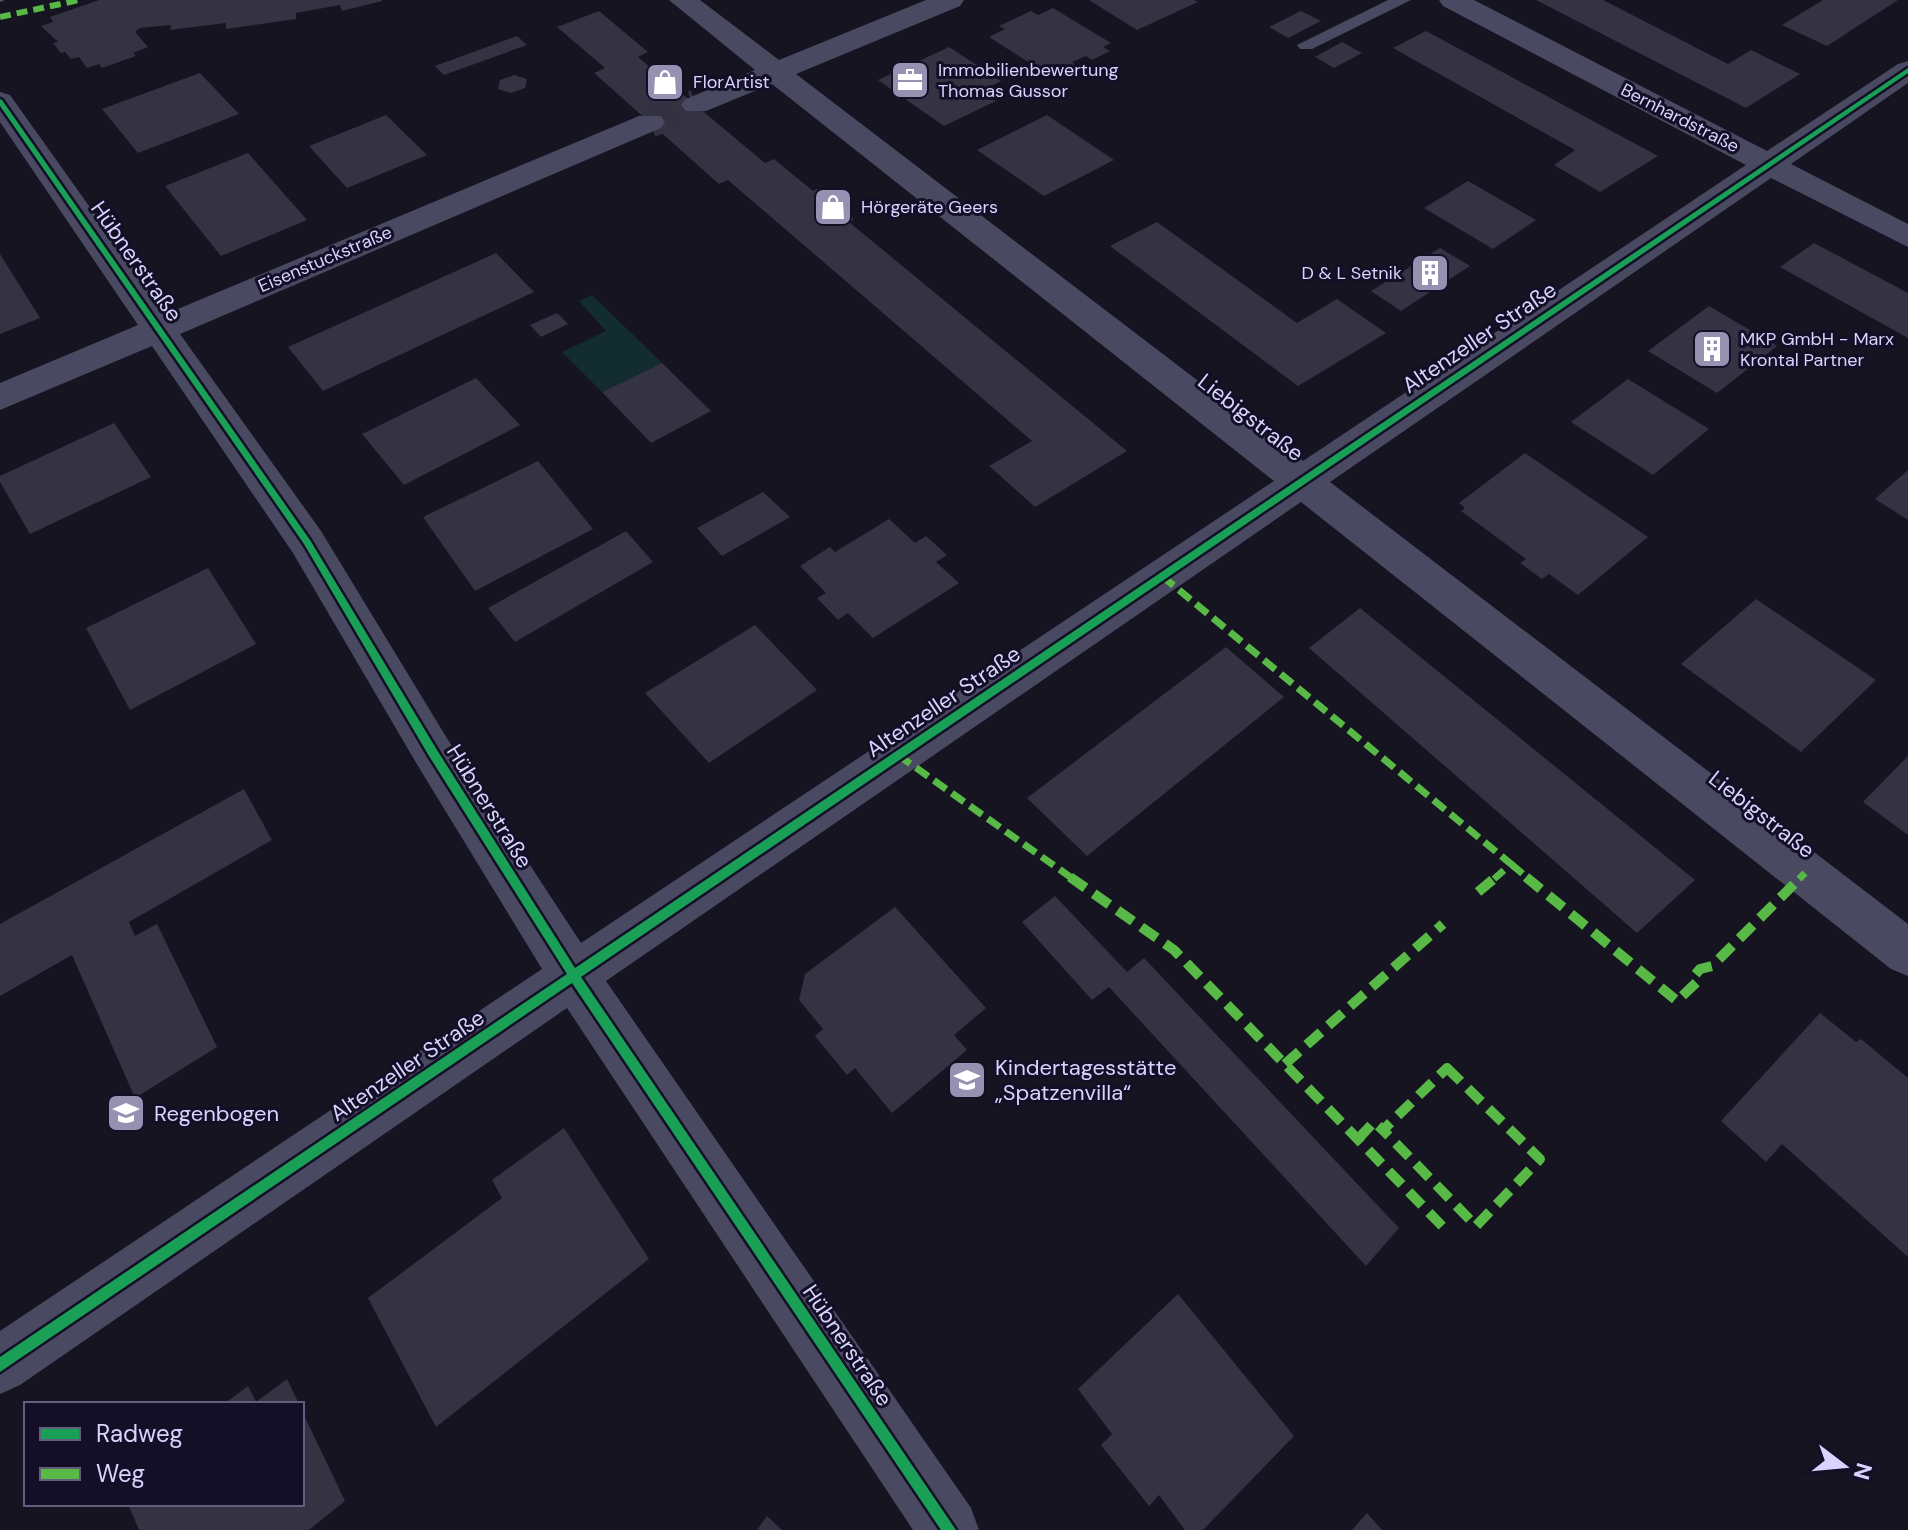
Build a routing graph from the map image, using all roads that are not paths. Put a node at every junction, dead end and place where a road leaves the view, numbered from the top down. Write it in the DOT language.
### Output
graph roads {
  1 [pos="683,0"];
  2 [pos="950,0"];
  3 [pos="1402,0"];
  4 [pos="1453,0"];
  5 [pos="1306,45"];
  6 [pos="1908,70"];
  7 [pos="777,74"];
  8 [pos="0,101"];
  9 [pos="696,105"];
  10 [pos="650,122"];
  11 [pos="1769,165"];
  12 [pos="1908,237"];
  13 [pos="160,329"];
  14 [pos="0,397"];
  15 [pos="1302,482"];
  16 [pos="1908,953"];
  17 [pos="574,976"];
  18 [pos="0,1365"];
  19 [pos="949,1530"];
  1 -- 7 [label="street, Liebigstraße"];
  2 -- 7 [label="street"];
  3 -- 5 [label="lane"];
  4 -- 11 [label="street, Bernhardstraße"];
  6 -- 11 [label="street, Altenzeller Straße"];
  7 -- 9 [label="street"];
  7 -- 15 [label="street, Liebigstraße"];
  8 -- 13 [label="street, Hübnerstraße"];
  10 -- 13 [label="street, Eisenstuckstraße"];
  11 -- 12 [label="street, Bernhardstraße"];
  11 -- 15 [label="street, Altenzeller Straße"];
  13 -- 14 [label="street, Eisenstuckstraße"];
  13 -- 17 [label="street, Hübnerstraße"];
  15 -- 16 [label="street, Liebigstraße"];
  15 -- 17 [label="street, Altenzeller Straße"];
  17 -- 18 [label="street, Altenzeller Straße"];
  17 -- 19 [label="street, Hübnerstraße"];
}
